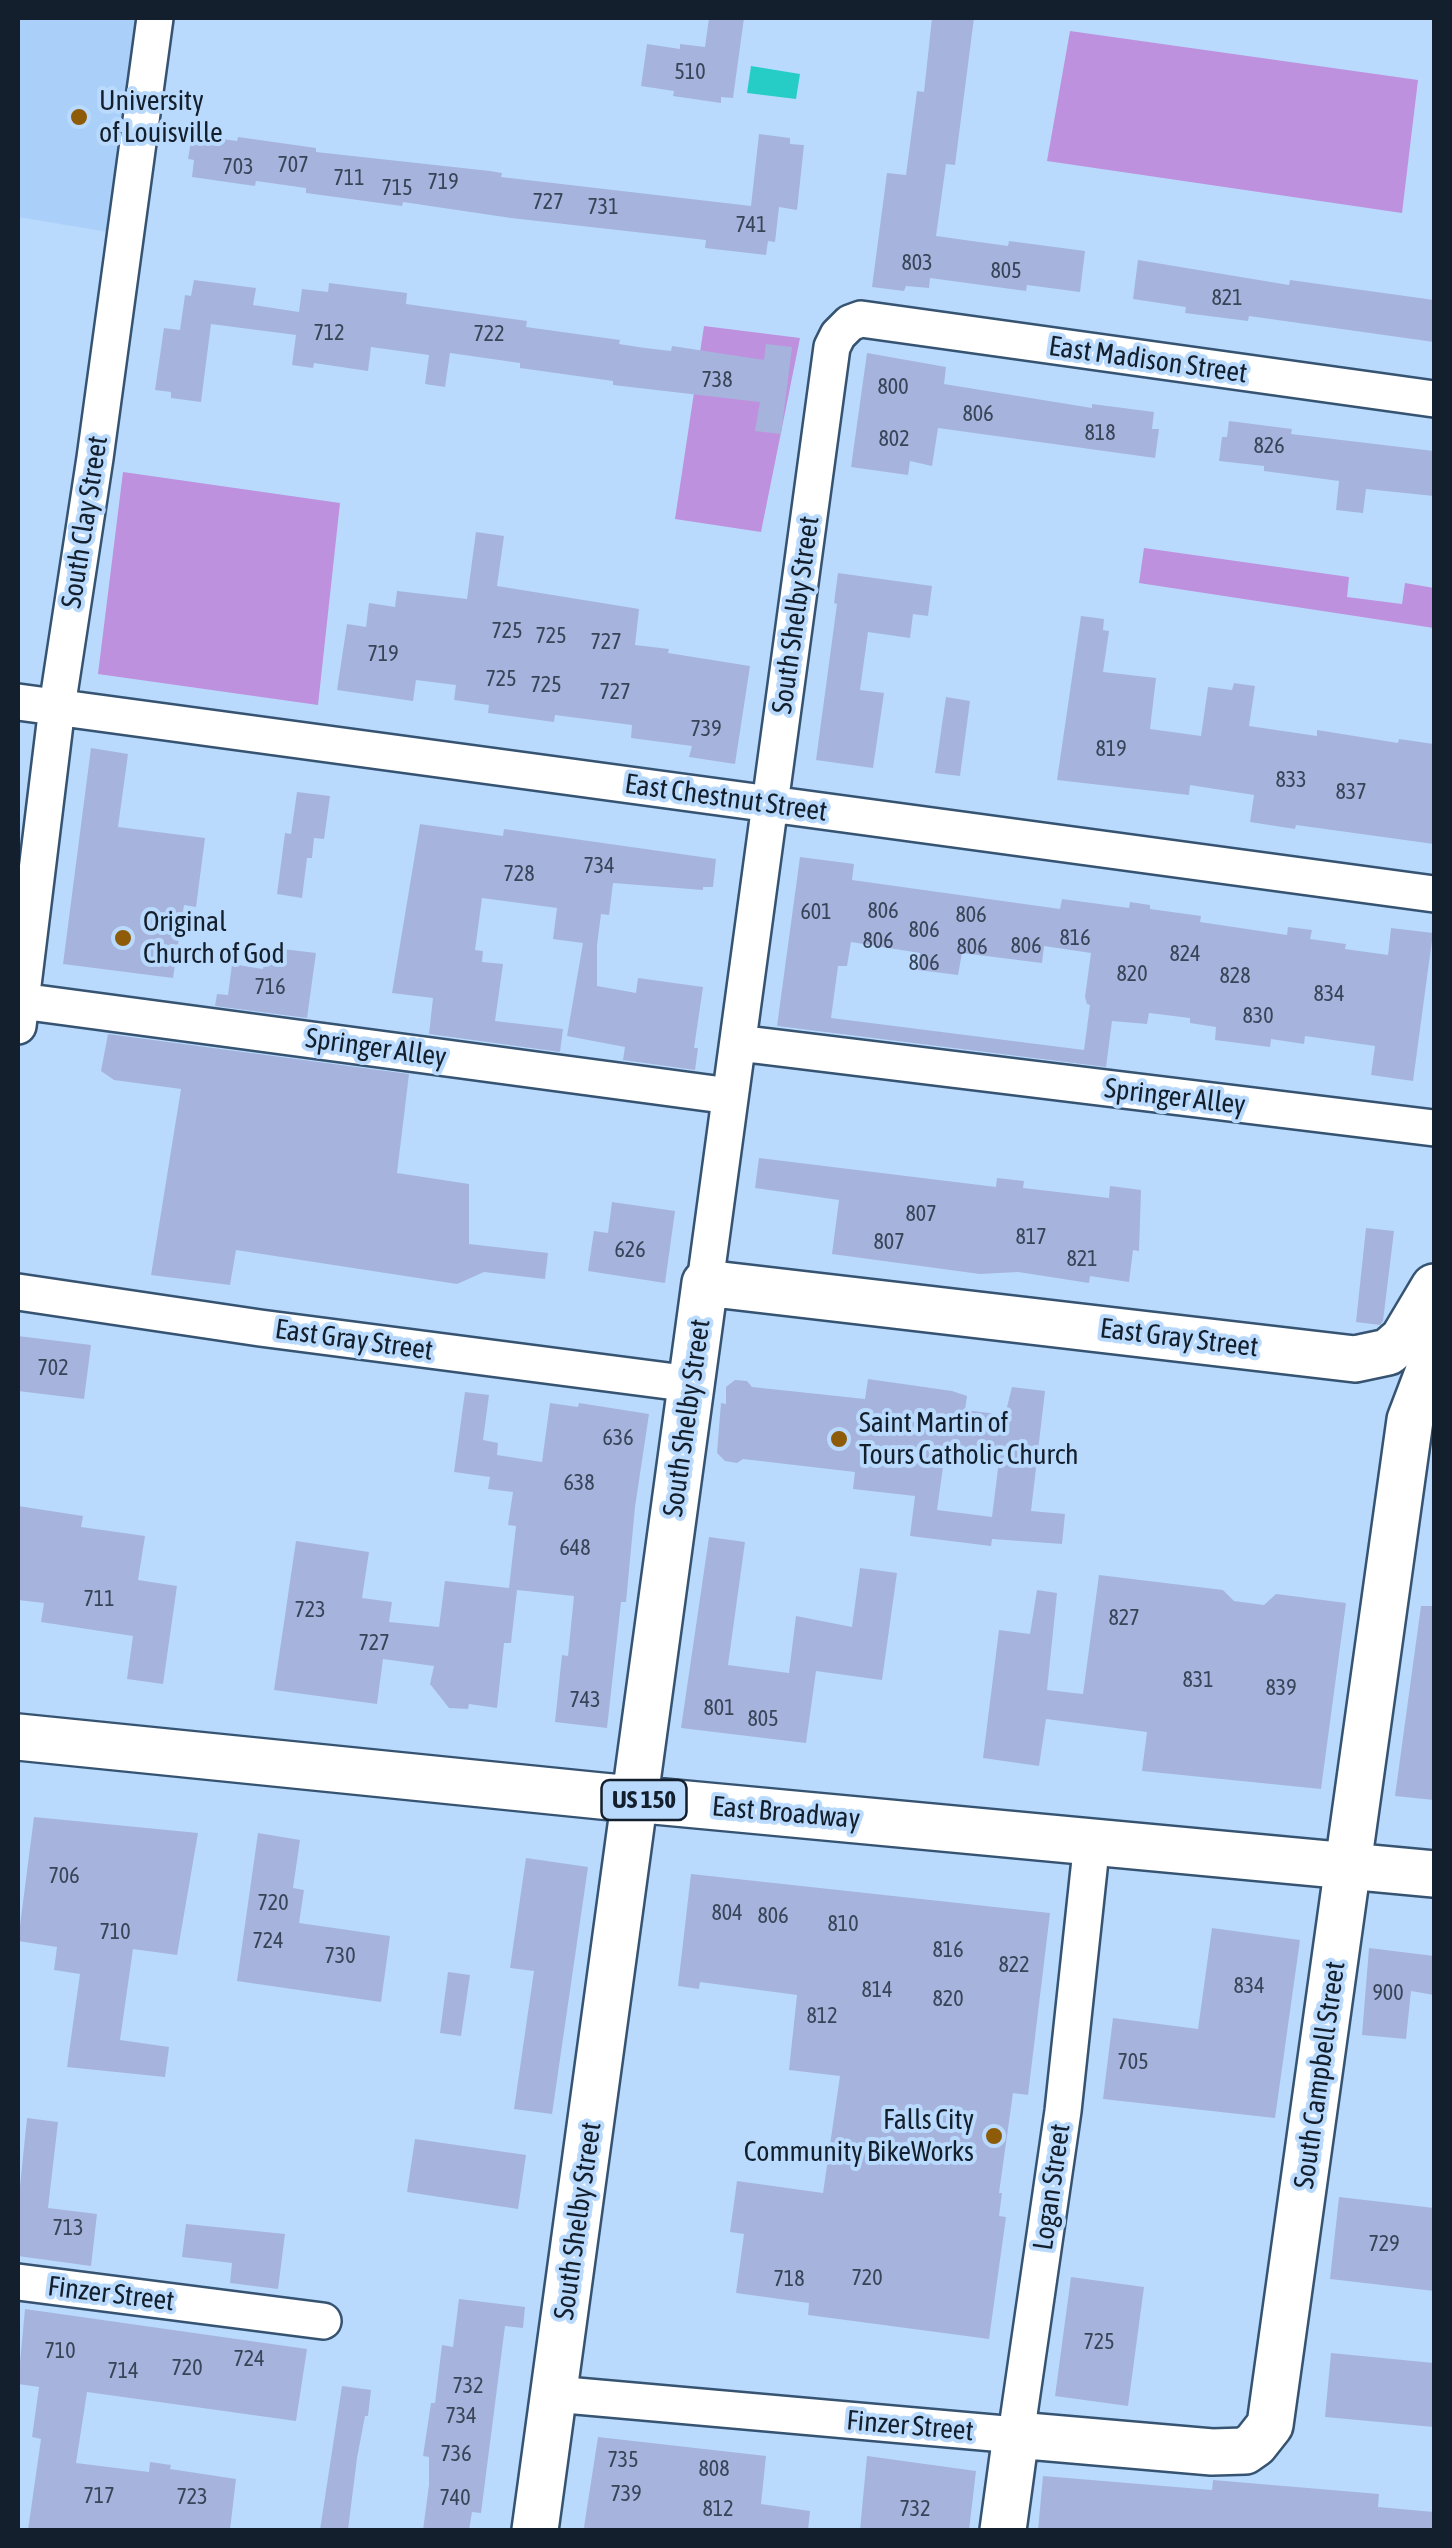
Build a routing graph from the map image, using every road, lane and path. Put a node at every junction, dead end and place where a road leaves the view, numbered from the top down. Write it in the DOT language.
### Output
graph roads {
  1 [pos="155,18"];
  2 [pos="861,319"];
  3 [pos="1434,400"];
  4 [pos="18,702"];
  5 [pos="57,707"];
  6 [pos="770,804"];
  7 [pos="1434,894"];
  8 [pos="19,1014"];
  9 [pos="738,1043"];
  10 [pos="730,1096"];
  11 [pos="1434,1128"];
  12 [pos="705,1282"];
  13 [pos="1434,1287"];
  14 [pos="18,1292"];
  15 [pos="1354,1359"];
  16 [pos="1432,1364"];
  17 [pos="691,1384"];
  18 [pos="1370,1708"];
  19 [pos="18,1737"];
  20 [pos="633,1799"];
  21 [pos="1092,1842"];
  22 [pos="1349,1865"];
  23 [pos="1434,1874"];
  24 [pos="18,2282"];
  25 [pos="323,2321"];
  26 [pos="554,2394"];
  27 [pos="1016,2435"];
  28 [pos="1261,2438"];
  29 [pos="535,2530"];
  30 [pos="1003,2530"];
  1 -- 5 [label="street, South Clay Street"];
  2 -- 3 [label="street, East Madison Street"];
  2 -- 6 [label="street, South Shelby Street"];
  4 -- 5 [label="street, East Chestnut Street"];
  5 -- 6 [label="street, East Chestnut Street"];
  5 -- 8 [label="street, South Clay Street"];
  6 -- 7 [label="street, East Chestnut Street"];
  6 -- 9 [label="street, South Shelby Street"];
  8 -- 10 [label="street, Springer Alley"];
  9 -- 10 [label="street, South Shelby Street"];
  9 -- 11 [label="street, Springer Alley"];
  10 -- 12 [label="street, South Shelby Street"];
  12 -- 15 [label="main road, East Gray Street"];
  12 -- 17 [label="main road, South Shelby Street"];
  13 -- 15 [label="main road"];
  14 -- 17 [label="street, East Gray Street"];
  15 -- 18 [label="main road, South Campbell Street"];
  16 -- 18 [label="main road, South Campbell Street"];
  17 -- 20 [label="main road, South Shelby Street"];
  18 -- 22 [label="main road, South Campbell Street"];
  19 -- 20 [label="main road, East Broadway / US 150"];
  20 -- 21 [label="main road, East Broadway / US 150"];
  20 -- 26 [label="main road, South Shelby Street"];
  21 -- 22 [label="main road, East Broadway / US 150"];
  21 -- 27 [label="street, Logan Street"];
  22 -- 23 [label="main road, East Broadway / US 150"];
  22 -- 28 [label="main road, South Campbell Street"];
  24 -- 25 [label="street, Finzer Street"];
  26 -- 27 [label="street, Finzer Street"];
  26 -- 29 [label="main road, South Shelby Street"];
  27 -- 28 [label="main road, Finzer Street"];
  27 -- 30 [label="main road, Logan Street"];
}
